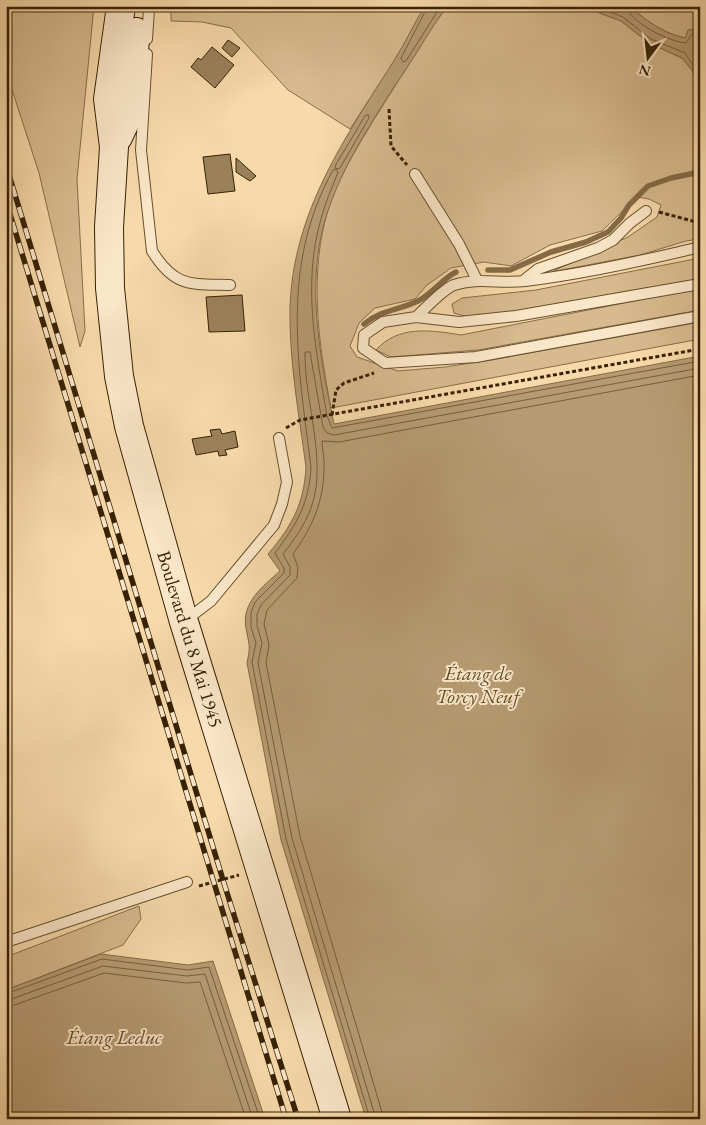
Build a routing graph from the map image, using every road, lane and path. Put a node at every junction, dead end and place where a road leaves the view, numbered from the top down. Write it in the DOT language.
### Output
graph roads {
  1 [pos="121,6"];
  2 [pos="139,6"];
  3 [pos="146,6"];
  4 [pos="389,110"];
  5 [pos="114,147"];
  6 [pos="415,174"];
  7 [pos="646,211"];
  8 [pos="700,223"];
  9 [pos="700,247"];
  10 [pos="477,280"];
  11 [pos="522,282"];
  12 [pos="700,284"];
  13 [pos="230,285"];
  14 [pos="700,316"];
  15 [pos="416,317"];
  16 [pos="700,349"];
  17 [pos="385,363"];
  18 [pos="332,415"];
  19 [pos="300,420"];
  20 [pos="279,438"];
  21 [pos="184,622"];
  22 [pos="260,869"];
  23 [pos="187,882"];
  24 [pos="6,942"];
  25 [pos="337,1119"];
  1 -- 5 [label="main road, Boulevard du 8 Mai 1945"];
  2 -- 5 [label="main road, Boulevard du 8 Mai 1945"];
  3 -- 13 [label="lane"];
  4 -- 6 [label="path"];
  5 -- 21 [label="main road, Boulevard du 8 Mai 1945"];
  6 -- 10 [label="lane"];
  7 -- 8 [label="path"];
  7 -- 11 [label="lane"];
  9 -- 11 [label="lane"];
  10 -- 11 [label="lane"];
  10 -- 15 [label="lane"];
  12 -- 15 [label="lane"];
  14 -- 17 [label="lane"];
  15 -- 17 [label="lane"];
  16 -- 18 [label="path"];
  17 -- 18 [label="path"];
  18 -- 19 [label="path"];
  20 -- 21 [label="lane"];
  21 -- 22 [label="main road, Boulevard du 8 Mai 1945"];
  22 -- 23 [label="path"];
  22 -- 25 [label="main road, Boulevard du 8 Mai 1945"];
  23 -- 24 [label="lane"];
}
